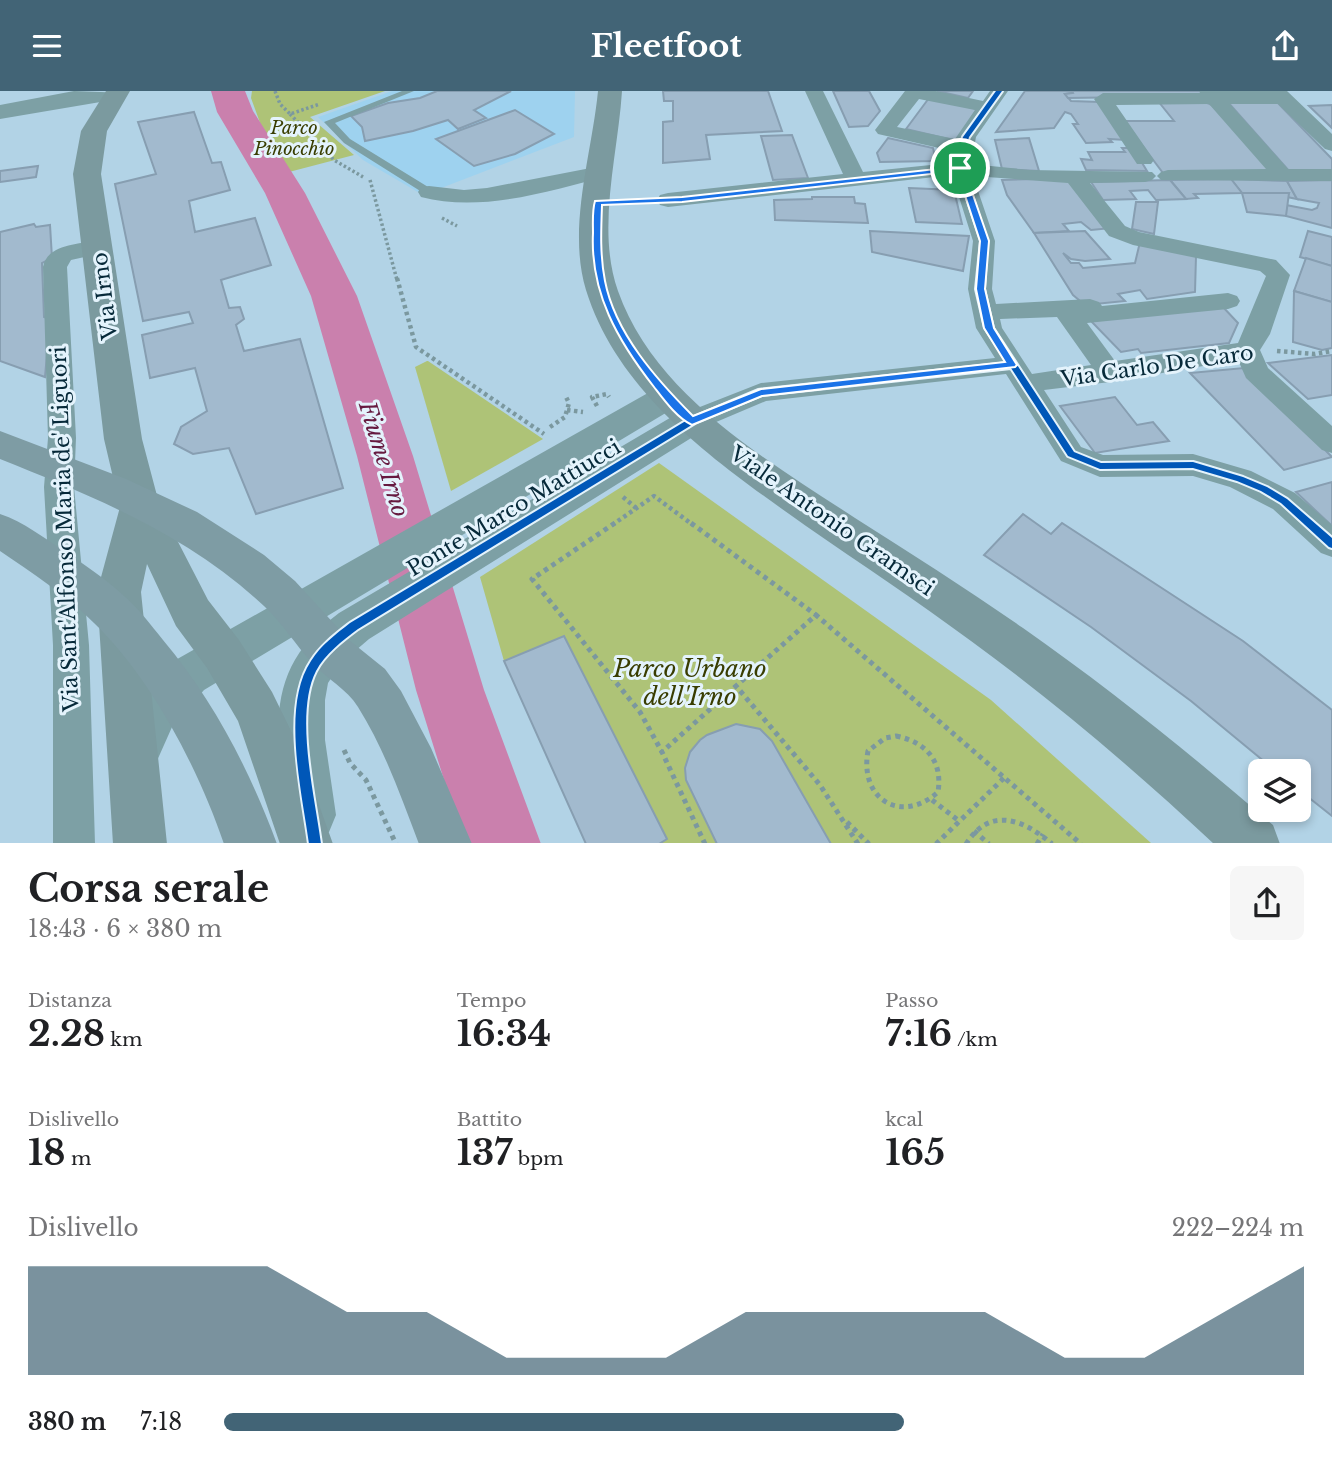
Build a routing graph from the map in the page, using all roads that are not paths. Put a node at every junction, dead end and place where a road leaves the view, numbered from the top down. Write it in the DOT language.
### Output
graph roads {
  1 [pos="410,91"];
  2 [pos="610,91"];
  3 [pos="814,91"];
  4 [pos="914,91"];
  5 [pos="999,91"];
  6 [pos="117,92"];
  7 [pos="1211,95"];
  8 [pos="1279,95"];
  9 [pos="986,107"];
  10 [pos="0,112"];
  11 [pos="1332,145"];
  12 [pos="961,158"];
  13 [pos="601,172"];
  14 [pos="1282,175"];
  15 [pos="1332,175"];
  16 [pos="1074,176"];
  17 [pos="1168,176"];
  18 [pos="856,179"];
  19 [pos="429,192"];
  20 [pos="668,200"];
  21 [pos="99,247"];
  22 [pos="1203,295"];
  23 [pos="1228,301"];
  24 [pos="985,312"];
  25 [pos="1247,350"];
  26 [pos="1110,373"];
  27 [pos="1018,375"];
  28 [pos="680,409"];
  29 [pos="635,435"];
  30 [pos="1332,443"];
  31 [pos="0,444"];
  32 [pos="140,507"];
  33 [pos="0,530"];
  34 [pos="1332,544"];
  35 [pos="192,613"];
  36 [pos="285,620"];
  37 [pos="223,654"];
  38 [pos="133,763"];
  39 [pos="74,843"];
  40 [pos="140,843"];
  41 [pos="251,843"];
  42 [pos="307,843"];
  43 [pos="315,843"];
  44 [pos="446,843"];
  45 [pos="1254,843"];
  1 -- 19 [label="lane"];
  2 -- 13 [label="main road, Viale Antonio Gramsci"];
  3 -- 18 [label="street"];
  4 -- 9 [label="street"];
  4 -- 12 [label="street"];
  5 -- 9 [label="street"];
  6 -- 10 [label="street"];
  6 -- 21 [label="main road, Via Irno"];
  7 -- 8 [label="street"];
  7 -- 14 [label="street"];
  7 -- 16 [label="street"];
  8 -- 11 [label="street"];
  9 -- 12 [label="street"];
  12 -- 16 [label="street"];
  12 -- 18 [label="street"];
  12 -- 24 [label="street"];
  13 -- 19 [label="street"];
  13 -- 28 [label="main road, Viale Antonio Gramsci"];
  14 -- 15 [label="street"];
  14 -- 17 [label="street"];
  16 -- 25 [label="street"];
  18 -- 20 [label="street"];
  21 -- 32 [label="main road, Via Irno"];
  21 -- 39 [label="street, Via Sant'Alfonso Maria de' Liguori"];
  22 -- 24 [label="street"];
  23 -- 26 [label="street"];
  24 -- 27 [label="street"];
  25 -- 26 [label="street, Via Carlo De Caro"];
  25 -- 30 [label="street"];
  26 -- 27 [label="street, Via Carlo De Caro"];
  27 -- 28 [label="street, Via Carlo De Caro"];
  27 -- 34 [label="street"];
  28 -- 29 [label="street, Ponte Marco Mattiucci"];
  28 -- 45 [label="main road, Viale Antonio Gramsci"];
  29 -- 36 [label="street, Ponte Marco Mattiucci"];
  29 -- 43 [label="street, Ponte Marco Mattiucci"];
  31 -- 44 [label="highway"];
  32 -- 35 [label="main road, Via Irno"];
  32 -- 38 [label="main road, Via Irno"];
  33 -- 41 [label="highway"];
  35 -- 36 [label="street"];
  35 -- 37 [label="main road, Via Irno"];
  36 -- 37 [label="street, Ponte Marco Mattiucci"];
  37 -- 38 [label="street, Ponte Marco Mattiucci"];
  37 -- 42 [label="main road, Via Irno"];
  38 -- 40 [label="main road, Via Irno"];
}
